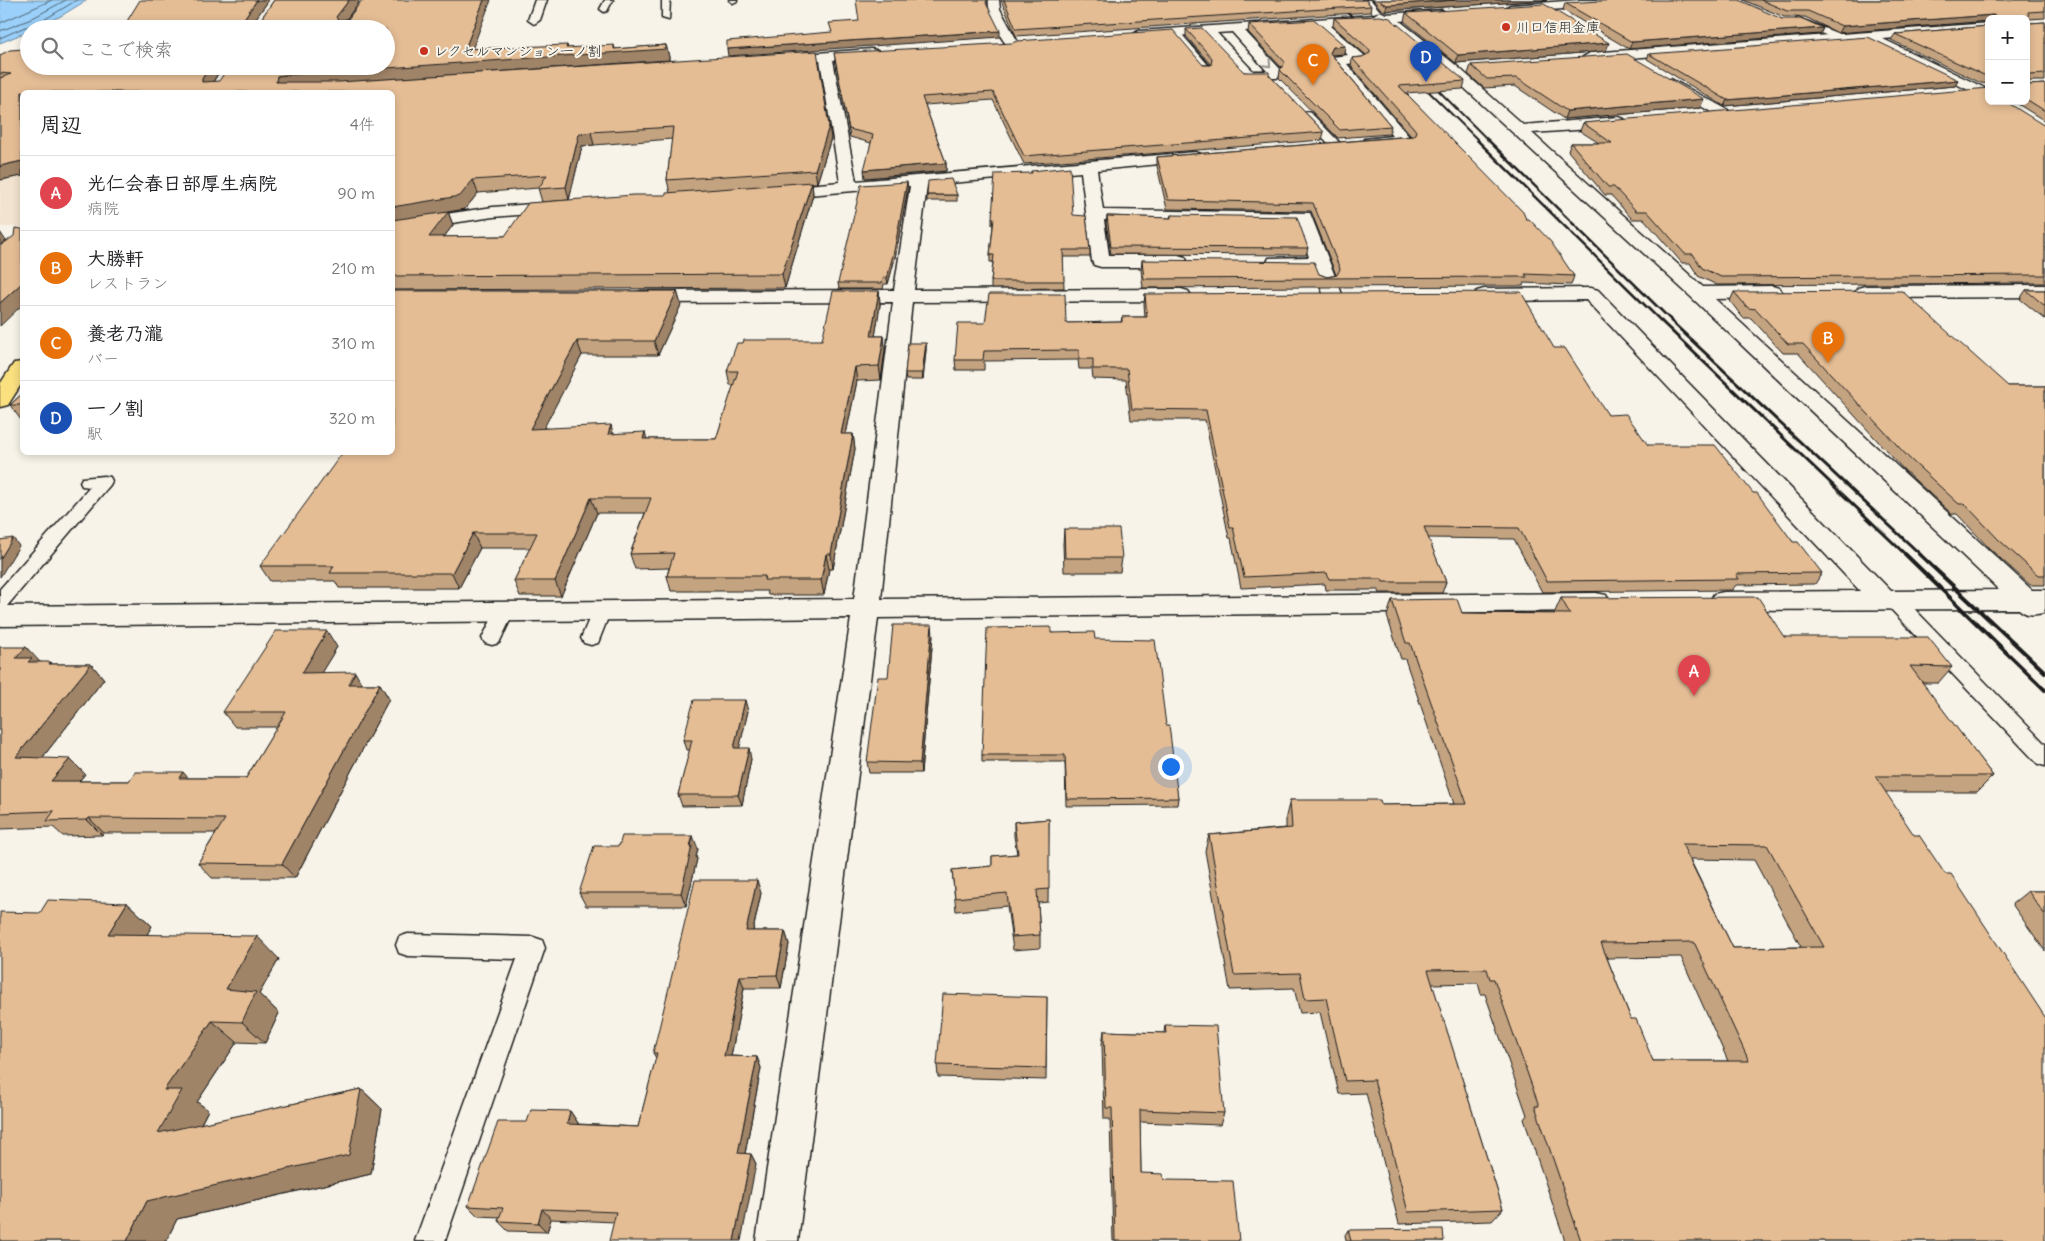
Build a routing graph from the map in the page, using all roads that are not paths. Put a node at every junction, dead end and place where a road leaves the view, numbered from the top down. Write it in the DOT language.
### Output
graph roads {
  1 [pos="541,0"];
  2 [pos="609,0"];
  3 [pos="666,0"];
  4 [pos="1366,0"];
  5 [pos="1627,0"];
  6 [pos="994,1"];
  7 [pos="1546,7"];
  8 [pos="604,9"];
  9 [pos="1498,10"];
  10 [pos="1450,14"];
  11 [pos="1319,15"];
  12 [pos="1380,15"];
  13 [pos="1561,16"];
  14 [pos="666,18"];
  15 [pos="534,20"];
  16 [pos="1792,22"];
  17 [pos="1985,27"];
  18 [pos="1234,28"];
  19 [pos="1206,30"];
  20 [pos="1175,32"];
  21 [pos="1866,35"];
  22 [pos="1127,36"];
  23 [pos="1839,37"];
  24 [pos="1012,44"];
  25 [pos="1607,45"];
  26 [pos="885,52"];
  27 [pos="1622,54"];
  28 [pos="826,56"];
  29 [pos="1575,58"];
  30 [pos="766,60"];
  31 [pos="1471,67"];
  32 [pos="1207,68"];
  33 [pos="1452,69"];
  34 [pos="1985,92"];
  35 [pos="1949,93"];
  36 [pos="1301,109"];
  37 [pos="1694,115"];
  38 [pos="1635,120"];
  39 [pos="1518,130"];
  40 [pos="1336,145"];
  41 [pos="1316,147"];
  42 [pos="1207,156"];
  43 [pos="1088,165"];
  44 [pos="919,182"];
  45 [pos="849,188"];
  46 [pos="760,194"];
  47 [pos="572,207"];
  48 [pos="1095,215"];
  49 [pos="395,227"];
  50 [pos="1200,262"];
  51 [pos="1260,262"];
  52 [pos="1319,263"];
  53 [pos="2045,291"];
  54 [pos="1787,292"];
  55 [pos="1847,292"];
  56 [pos="1698,293"];
  57 [pos="1312,294"];
  58 [pos="1332,294"];
  59 [pos="1352,294"];
  60 [pos="1202,295"];
  61 [pos="1462,295"];
  62 [pos="618,297"];
  63 [pos="902,298"];
  64 [pos="20,374"];
  65 [pos="0,400"];
  66 [pos="88,482"];
  67 [pos="1888,599"];
  68 [pos="2035,599"];
  69 [pos="0,601"];
  70 [pos="1624,601"];
  71 [pos="1703,601"];
  72 [pos="866,608"];
  73 [pos="506,610"];
  74 [pos="602,610"];
  75 [pos="0,616"];
  76 [pos="2045,618"];
  77 [pos="492,638"];
  78 [pos="591,638"];
  79 [pos="2045,758"];
  80 [pos="408,945"];
  81 [pos="430,1241"];
  82 [pos="777,1241"];
  1 -- 15 [label="street"];
  2 -- 8 [label="lane"];
  3 -- 14 [label="lane"];
  4 -- 12 [label="lane"];
  5 -- 7 [label="street"];
  6 -- 24 [label="street"];
  7 -- 9 [label="street"];
  7 -- 13 [label="street"];
  10 -- 12 [label="street"];
  11 -- 12 [label="street"];
  11 -- 18 [label="street"];
  11 -- 40 [label="street"];
  12 -- 33 [label="street"];
  16 -- 23 [label="lane"];
  17 -- 21 [label="street"];
  18 -- 19 [label="street"];
  18 -- 19 [label="street, one-way"];
  19 -- 20 [label="street"];
  20 -- 22 [label="street"];
  20 -- 32 [label="lane"];
  21 -- 23 [label="street"];
  21 -- 34 [label="street"];
  23 -- 27 [label="street"];
  25 -- 27 [label="street"];
  26 -- 28 [label="street"];
  27 -- 29 [label="street"];
  27 -- 37 [label="street"];
  28 -- 30 [label="street"];
  28 -- 45 [label="street"];
  31 -- 33 [label="street"];
  33 -- 39 [label="street"];
  34 -- 35 [label="street"];
  36 -- 40 [label="lane"];
  38 -- 39 [label="street"];
  39 -- 56 [label="street"];
  40 -- 41 [label="street"];
  42 -- 43 [label="street"];
  43 -- 44 [label="street"];
  43 -- 48 [label="street"];
  44 -- 45 [label="street"];
  44 -- 63 [label="street"];
  45 -- 46 [label="street"];
  47 -- 49 [label="street"];
  48 -- 50 [label="street"];
  48 -- 52 [label="street"];
  51 -- 52 [label="street"];
  52 -- 58 [label="street"];
  53 -- 55 [label="street"];
  54 -- 56 [label="street"];
  56 -- 68 [label="street"];
  57 -- 58 [label="street"];
  58 -- 59 [label="street"];
  60 -- 63 [label="street"];
  61 -- 67 [label="street"];
  62 -- 63 [label="street"];
  63 -- 72 [label="street"];
  64 -- 65 [label="highway"];
  66 -- 69 [label="lane"];
  67 -- 68 [label="street"];
  67 -- 71 [label="street"];
  67 -- 79 [label="lane"];
  68 -- 76 [label="street"];
  70 -- 72 [label="street"];
  72 -- 74 [label="street"];
  72 -- 82 [label="street"];
  73 -- 74 [label="street"];
  73 -- 75 [label="street"];
  73 -- 77 [label="lane"];
  74 -- 78 [label="lane"];
  80 -- 81 [label="lane"];
}
